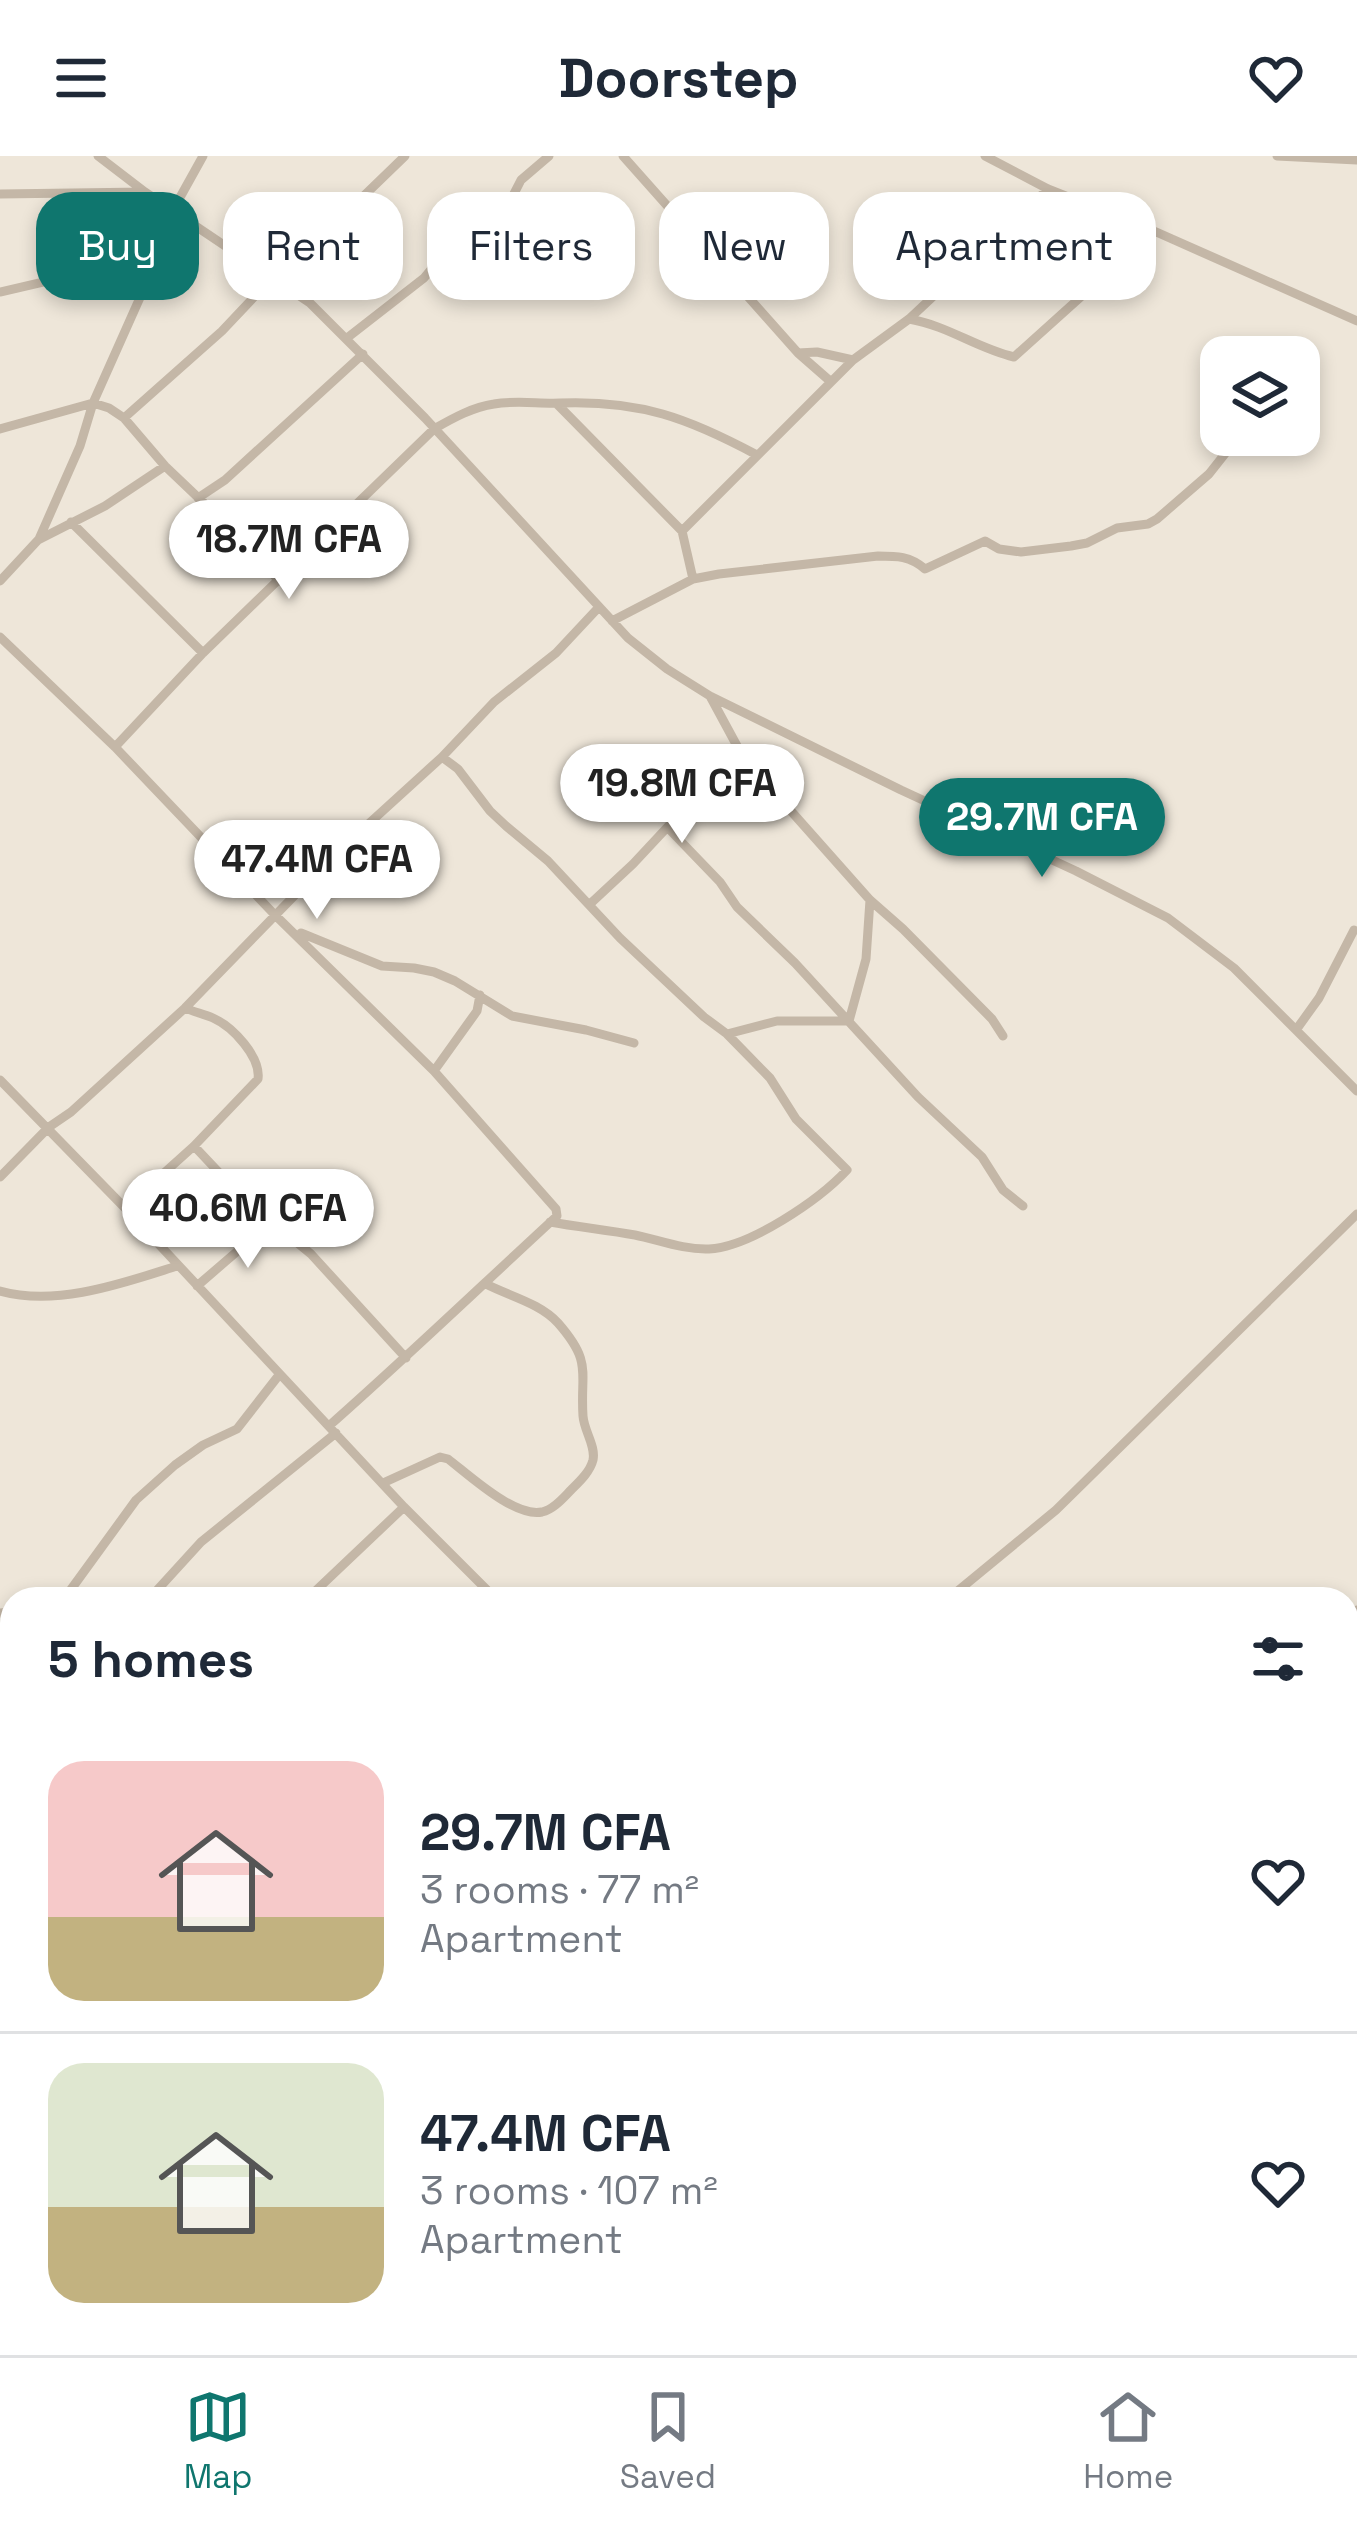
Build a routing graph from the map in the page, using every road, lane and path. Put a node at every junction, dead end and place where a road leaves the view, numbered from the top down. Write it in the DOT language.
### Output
graph roads {
  1 [pos="98,156"];
  2 [pos="203,156"];
  3 [pos="405,156"];
  4 [pos="549,156"];
  5 [pos="622,156"];
  6 [pos="985,156"];
  7 [pos="1277,156"];
  8 [pos="1311,157"];
  9 [pos="1357,160"];
  10 [pos="1048,189"];
  11 [pos="146,192"];
  12 [pos="183,192"];
  13 [pos="368,192"];
  14 [pos="1056,192"];
  15 [pos="0,194"];
  16 [pos="36,194"];
  17 [pos="1156,232"];
  18 [pos="36,284"];
  19 [pos="0,292"];
  20 [pos="139,300"];
  21 [pos="250,300"];
  22 [pos="307,300"];
  23 [pos="1077,300"];
  24 [pos="909,319"];
  25 [pos="1357,321"];
  26 [pos="346,338"];
  27 [pos="798,352"];
  28 [pos="363,354"];
  29 [pos="853,360"];
  30 [pos="830,381"];
  31 [pos="92,403"];
  32 [pos="557,404"];
  33 [pos="124,418"];
  34 [pos="0,428"];
  35 [pos="434,428"];
  36 [pos="757,455"];
  37 [pos="1223,456"];
  38 [pos="164,466"];
  39 [pos="198,498"];
  40 [pos="71,522"];
  41 [pos="682,530"];
  42 [pos="39,539"];
  43 [pos="693,579"];
  44 [pos="0,581"];
  45 [pos="279,581"];
  46 [pos="599,607"];
  47 [pos="612,621"];
  48 [pos="0,637"];
  49 [pos="203,653"];
  50 [pos="710,696"];
  51 [pos="115,747"];
  52 [pos="442,757"];
  53 [pos="743,757"];
  54 [pos="668,828"];
  55 [pos="870,900"];
  56 [pos="590,904"];
  57 [pos="274,914"];
  58 [pos="291,928"];
  59 [pos="1354,930"];
  60 [pos="479,995"];
  61 [pos="184,1008"];
  62 [pos="849,1021"];
  63 [pos="1296,1030"];
  64 [pos="727,1034"];
  65 [pos="1003,1036"];
  66 [pos="634,1043"];
  67 [pos="434,1071"];
  68 [pos="0,1080"];
  69 [pos="1357,1091"];
  70 [pos="49,1127"];
  71 [pos="194,1146"];
  72 [pos="0,1177"];
  73 [pos="1023,1206"];
  74 [pos="125,1208"];
  75 [pos="1357,1214"];
  76 [pos="550,1222"];
  77 [pos="270,1223"];
  78 [pos="177,1266"];
  79 [pos="486,1284"];
  80 [pos="197,1286"];
  81 [pos="0,1292"];
  82 [pos="406,1358"];
  83 [pos="279,1375"];
  84 [pos="333,1429"];
  85 [pos="383,1483"];
  86 [pos="404,1507"];
  87 [pos="73,1587"];
  88 [pos="160,1587"];
  89 [pos="320,1587"];
  90 [pos="484,1587"];
  91 [pos="963,1587"];
  1 -- 11 [label="street"];
  2 -- 12 [label="street"];
  3 -- 13 [label="street"];
  4 -- 26 [label="street"];
  5 -- 27 [label="street"];
  6 -- 10 [label="street"];
  7 -- 8 [label="street"];
  8 -- 9 [label="street"];
  10 -- 14 [label="street"];
  10 -- 24 [label="street"];
  15 -- 16 [label="street"];
  17 -- 25 [label="street"];
  18 -- 19 [label="street"];
  20 -- 31 [label="street"];
  21 -- 33 [label="street"];
  22 -- 26 [label="street"];
  23 -- 24 [label="street"];
  24 -- 29 [label="street"];
  26 -- 28 [label="street"];
  27 -- 29 [label="street"];
  27 -- 30 [label="street"];
  28 -- 35 [label="street"];
  28 -- 39 [label="street"];
  29 -- 30 [label="street"];
  30 -- 36 [label="street"];
  31 -- 33 [label="street"];
  31 -- 34 [label="street"];
  31 -- 42 [label="street"];
  32 -- 35 [label="street"];
  32 -- 36 [label="street"];
  32 -- 41 [label="street"];
  33 -- 38 [label="street"];
  35 -- 45 [label="street"];
  35 -- 46 [label="street"];
  36 -- 41 [label="street"];
  37 -- 43 [label="street"];
  38 -- 39 [label="street"];
  38 -- 40 [label="street"];
  39 -- 45 [label="street"];
  40 -- 42 [label="street"];
  40 -- 49 [label="street"];
  41 -- 43 [label="street"];
  42 -- 44 [label="street"];
  43 -- 47 [label="street"];
  45 -- 49 [label="street"];
  46 -- 47 [label="street"];
  46 -- 52 [label="street"];
  47 -- 50 [label="street"];
  48 -- 51 [label="street"];
  49 -- 51 [label="street"];
  50 -- 53 [label="street"];
  50 -- 63 [label="street"];
  51 -- 57 [label="street"];
  52 -- 56 [label="street"];
  52 -- 57 [label="street"];
  53 -- 54 [label="street"];
  53 -- 55 [label="street"];
  54 -- 56 [label="street"];
  54 -- 62 [label="street"];
  55 -- 62 [label="street"];
  55 -- 65 [label="street"];
  56 -- 64 [label="street"];
  57 -- 58 [label="street"];
  57 -- 61 [label="street"];
  58 -- 60 [label="street"];
  58 -- 67 [label="street"];
  59 -- 63 [label="street"];
  60 -- 66 [label="street"];
  60 -- 67 [label="street"];
  61 -- 70 [label="street"];
  61 -- 71 [label="street"];
  62 -- 64 [label="street"];
  62 -- 73 [label="street"];
  63 -- 69 [label="street"];
  64 -- 76 [label="street"];
  67 -- 76 [label="street"];
  68 -- 70 [label="street"];
  70 -- 72 [label="street"];
  70 -- 74 [label="street"];
  71 -- 74 [label="street"];
  71 -- 77 [label="street"];
  74 -- 78 [label="street"];
  75 -- 91 [label="street"];
  76 -- 79 [label="street"];
  77 -- 80 [label="street"];
  77 -- 82 [label="street"];
  78 -- 80 [label="street"];
  78 -- 81 [label="street"];
  79 -- 82 [label="street"];
  79 -- 85 [label="street"];
  80 -- 83 [label="street"];
  82 -- 84 [label="street"];
  83 -- 84 [label="street"];
  83 -- 87 [label="street"];
  84 -- 85 [label="street"];
  84 -- 88 [label="street"];
  85 -- 86 [label="street"];
  86 -- 89 [label="street"];
  86 -- 90 [label="street"];
}
